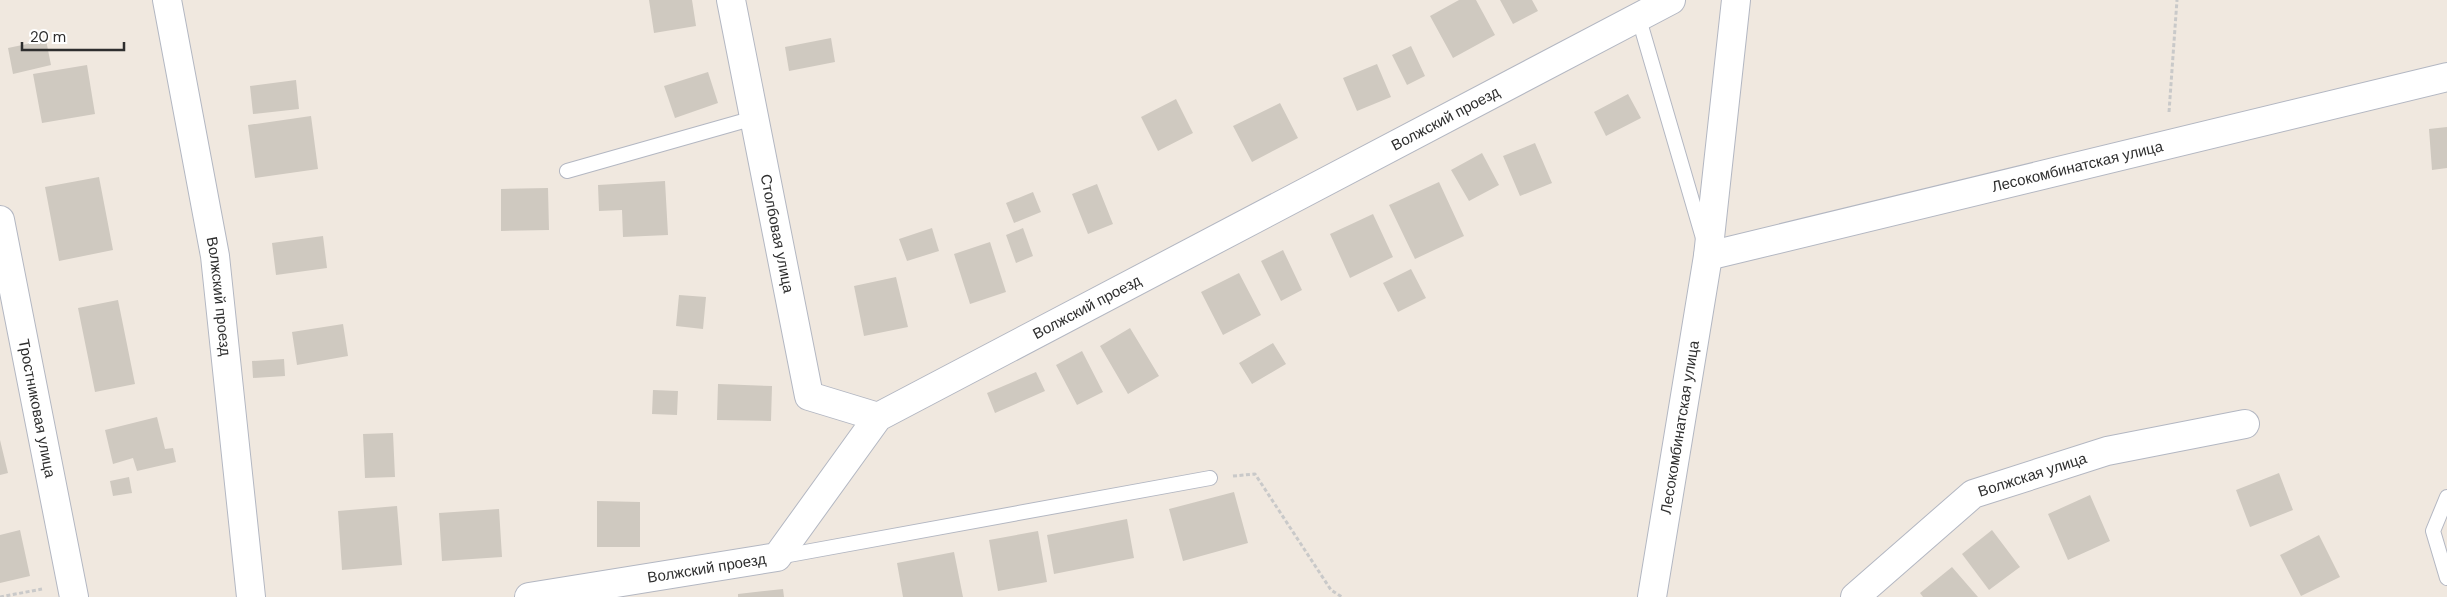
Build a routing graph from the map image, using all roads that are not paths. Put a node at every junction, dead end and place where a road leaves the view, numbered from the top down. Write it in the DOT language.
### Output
graph roads {
  1 [pos="167,0"];
  2 [pos="730,0"];
  3 [pos="1671,0"];
  4 [pos="1736,0"];
  5 [pos="1639,19"];
  6 [pos="2447,77"];
  7 [pos="754,118"];
  8 [pos="567,171"];
  9 [pos="0,220"];
  10 [pos="1708,256"];
  11 [pos="5,270"];
  12 [pos="878,417"];
  13 [pos="2244,424"];
  14 [pos="1210,478"];
  15 [pos="2447,497"];
  16 [pos="778,558"];
  17 [pos="2447,578"];
  18 [pos="73,590"];
  19 [pos="250,597"];
  20 [pos="529,597"];
  21 [pos="1652,597"];
  22 [pos="1854,597"];
  1 -- 19 [label="street, Волжский проезд"];
  2 -- 7 [label="street, Столбовая улица"];
  3 -- 5 [label="street, Волжский проезд"];
  4 -- 10 [label="street, Лесокомбинатская улица"];
  5 -- 10 [label="lane"];
  5 -- 12 [label="street, Волжский проезд"];
  6 -- 10 [label="street, Лесокомбинатская улица"];
  7 -- 8 [label="lane"];
  7 -- 12 [label="street, Столбовая улица"];
  9 -- 11 [label="street, Тростниковая улица"];
  10 -- 21 [label="street, Лесокомбинатская улица"];
  11 -- 18 [label="street, Тростниковая улица"];
  12 -- 16 [label="street, Волжский проезд"];
  13 -- 22 [label="street, Волжская улица"];
  14 -- 16 [label="lane"];
  15 -- 17 [label="lane"];
  16 -- 20 [label="street, Волжский проезд"];
}
